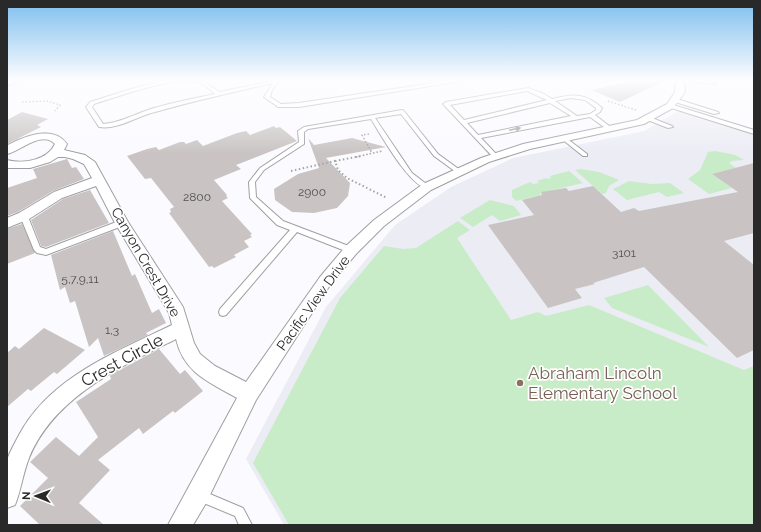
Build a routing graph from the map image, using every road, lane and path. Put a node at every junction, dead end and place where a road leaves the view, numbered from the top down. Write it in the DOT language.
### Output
graph roads {
  1 [pos="60,105"];
  2 [pos="91,105"];
  3 [pos="177,105"];
  4 [pos="278,105"];
  5 [pos="306,105"];
  6 [pos="447,105"];
  7 [pos="536,105"];
  8 [pos="558,105"];
  9 [pos="595,105"];
  10 [pos="619,105"];
  11 [pos="668,105"];
  12 [pos="677,105"];
  13 [pos="680,105"];
  14 [pos="55,111"];
  15 [pos="716,113"];
  16 [pos="590,115"];
  17 [pos="644,115"];
  18 [pos="372,117"];
  19 [pos="576,117"];
  20 [pos="462,122"];
  21 [pos="670,127"];
  22 [pos="610,129"];
  23 [pos="754,132"];
  24 [pos="373,133"];
  25 [pos="477,137"];
  26 [pos="565,139"];
  27 [pos="7,151"];
  28 [pos="383,151"];
  29 [pos="56,153"];
  30 [pos="372,153"];
  31 [pos="495,156"];
  32 [pos="585,156"];
  33 [pos="335,161"];
  34 [pos="7,164"];
  35 [pos="291,171"];
  36 [pos="458,171"];
  37 [pos="100,180"];
  38 [pos="427,187"];
  39 [pos="387,198"];
  40 [pos="24,216"];
  41 [pos="7,223"];
  42 [pos="122,223"];
  43 [pos="295,229"];
  44 [pos="350,250"];
  45 [pos="223,312"];
  46 [pos="182,328"];
  47 [pos="249,394"];
  48 [pos="198,495"];
  49 [pos="7,497"];
  50 [pos="180,525"];
  51 [pos="246,525"];
  1 -- 14 [label="path"];
  2 -- 3 [label="lane"];
  4 -- 5 [label="lane"];
  6 -- 20 [label="lane"];
  7 -- 20 [label="lane"];
  8 -- 19 [label="lane"];
  9 -- 16 [label="lane"];
  10 -- 17 [label="path"];
  11 -- 17 [label="street, Pacific View Drive"];
  12 -- 23 [label="lane"];
  13 -- 15 [label="lane"];
  16 -- 19 [label="lane"];
  16 -- 22 [label="lane"];
  17 -- 21 [label="lane"];
  17 -- 22 [label="street, Pacific View Drive"];
  18 -- 36 [label="lane"];
  18 -- 38 [label="lane"];
  18 -- 43 [label="lane"];
  25 -- 19 [label="lane, one-way"];
  20 -- 25 [label="lane"];
  22 -- 26 [label="street, Pacific View Drive"];
  24 -- 30 [label="path"];
  25 -- 31 [label="lane"];
  26 -- 31 [label="street, Pacific View Drive"];
  26 -- 32 [label="lane"];
  27 -- 29 [label="street"];
  28 -- 30 [label="path"];
  29 -- 34 [label="street"];
  29 -- 37 [label="street, Canyon Crest Drive"];
  30 -- 33 [label="path"];
  31 -- 36 [label="street, Pacific View Drive"];
  33 -- 35 [label="path"];
  33 -- 39 [label="path"];
  36 -- 38 [label="street, Pacific View Drive"];
  37 -- 40 [label="street"];
  37 -- 42 [label="street, Canyon Crest Drive"];
  38 -- 44 [label="street, Pacific View Drive"];
  40 -- 41 [label="street"];
  40 -- 42 [label="lane"];
  42 -- 46 [label="street, Canyon Crest Drive"];
  43 -- 44 [label="lane"];
  43 -- 45 [label="lane"];
  44 -- 47 [label="street, Pacific View Drive"];
  46 -- 47 [label="street, Canyon Crest Drive"];
  46 -- 49 [label="street, Crest Circle"];
  47 -- 48 [label="street, Pacific View Drive"];
  48 -- 50 [label="street, Pacific View Drive"];
  48 -- 51 [label="lane"];
}
